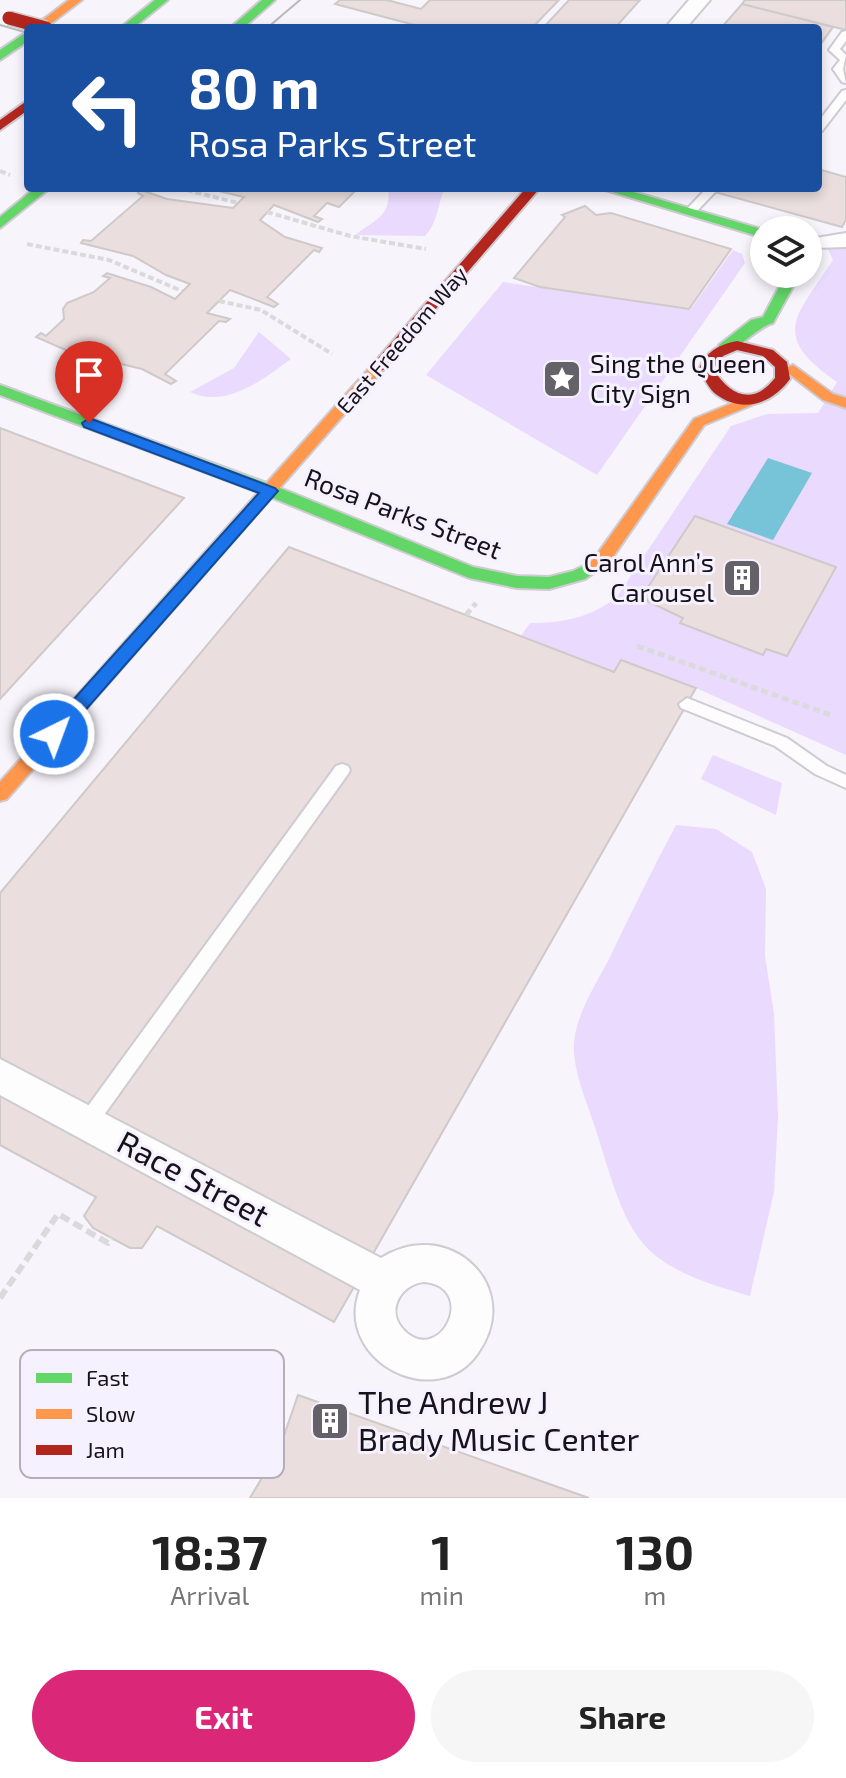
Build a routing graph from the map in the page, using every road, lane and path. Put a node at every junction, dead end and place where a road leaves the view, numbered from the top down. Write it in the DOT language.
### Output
graph roads {
  1 [pos="76,0"];
  2 [pos="162,0"];
  3 [pos="269,0"];
  4 [pos="700,0"];
  5 [pos="5,17"];
  6 [pos="31,24"];
  7 [pos="43,24"];
  8 [pos="131,24"];
  9 [pos="241,24"];
  10 [pos="679,24"];
  11 [pos="846,34"];
  12 [pos="24,38"];
  13 [pos="0,56"];
  14 [pos="846,59"];
  15 [pos="846,80"];
  16 [pos="846,93"];
  17 [pos="24,107"];
  18 [pos="822,124"];
  19 [pos="0,126"];
  20 [pos="0,171"];
  21 [pos="10,175"];
  22 [pos="38,192"];
  23 [pos="194,192"];
  24 [pos="530,192"];
  25 [pos="620,192"];
  26 [pos="709,192"];
  27 [pos="238,203"];
  28 [pos="267,212"];
  29 [pos="690,212"];
  30 [pos="0,224"];
  31 [pos="750,230"];
  32 [pos="27,244"];
  33 [pos="426,249"];
  34 [pos="785,288"];
  35 [pos="182,291"];
  36 [pos="219,301"];
  37 [pos="768,320"];
  38 [pos="724,348"];
  39 [pos="332,354"];
  40 [pos="790,365"];
  41 [pos="709,378"];
  42 [pos="0,390"];
  43 [pos="780,394"];
  44 [pos="754,399"];
  45 [pos="837,400"];
  46 [pos="699,422"];
  47 [pos="270,491"];
  48 [pos="476,602"];
  49 [pos="466,615"];
  50 [pos="637,646"];
  51 [pos="687,704"];
  52 [pos="831,715"];
  53 [pos="342,770"];
  54 [pos="846,782"];
  55 [pos="0,794"];
  56 [pos="0,1076"];
  57 [pos="87,1123"];
  58 [pos="112,1238"];
  59 [pos="385,1282"];
  60 [pos="0,1298"];
  1 -- 7 [label="main road"];
  2 -- 8 [label="main road"];
  3 -- 9 [label="main road"];
  4 -- 10 [label="street"];
  5 -- 6 [label="main road, bridge"];
  11 -- 14 [label="lane"];
  12 -- 13 [label="main road"];
  14 -- 15 [label="lane"];
  16 -- 18 [label="lane"];
  17 -- 19 [label="main road"];
  20 -- 21 [label="path"];
  22 -- 30 [label="main road"];
  23 -- 27 [label="path"];
  24 -- 47 [label="main road, East Freedom Way"];
  25 -- 29 [label="main road"];
  26 -- 29 [label="lane"];
  28 -- 33 [label="path"];
  29 -- 31 [label="main road"];
  32 -- 35 [label="path"];
  34 -- 37 [label="main road"];
  36 -- 39 [label="path"];
  37 -- 38 [label="main road"];
  37 -- 40 [label="main road"];
  38 -- 40 [label="main road"];
  38 -- 41 [label="main road"];
  40 -- 43 [label="main road"];
  40 -- 45 [label="main road"];
  41 -- 44 [label="main road"];
  41 -- 46 [label="main road"];
  42 -- 47 [label="main road, Rosa Parks Street"];
  43 -- 44 [label="main road"];
  43 -- 45 [label="main road"];
  44 -- 46 [label="main road"];
  46 -- 47 [label="main road, Rosa Parks Street"];
  47 -- 55 [label="main road, East Freedom Way"];
  48 -- 49 [label="path"];
  50 -- 52 [label="path"];
  51 -- 54 [label="lane"];
  53 -- 57 [label="lane"];
  56 -- 57 [label="street, Race Street"];
  57 -- 59 [label="street, Race Street"];
  58 -- 60 [label="path"];
}
